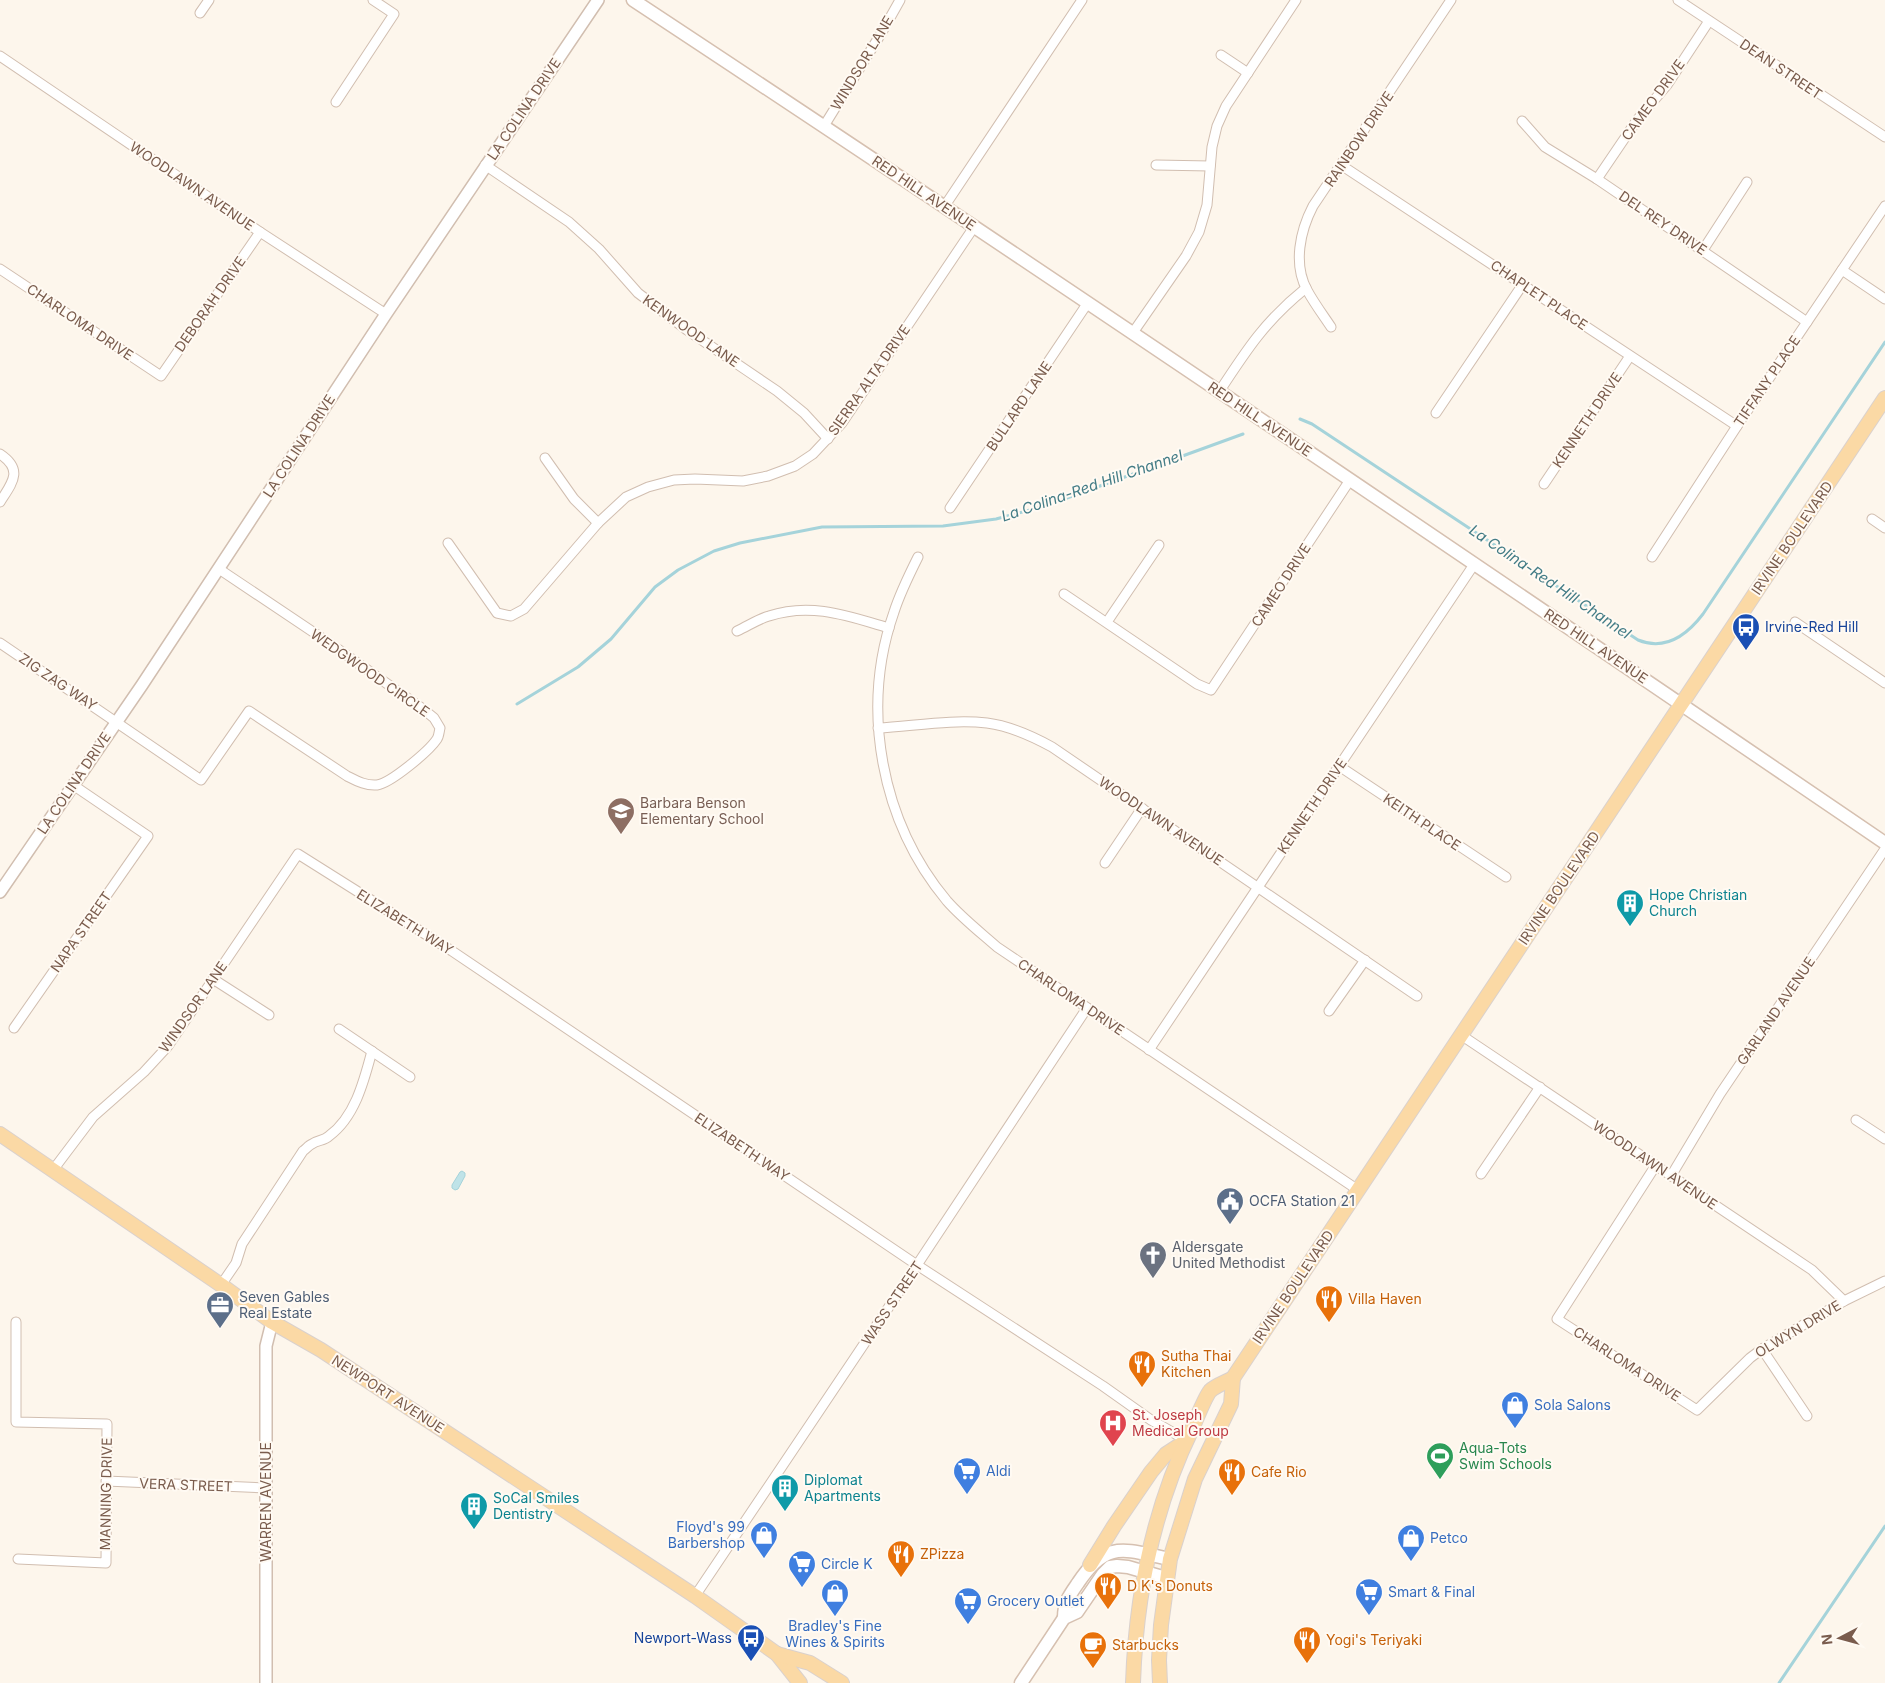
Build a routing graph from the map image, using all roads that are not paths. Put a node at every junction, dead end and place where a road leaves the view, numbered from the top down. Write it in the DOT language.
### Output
graph roads {
  1 [pos="209,0"];
  2 [pos="372,0"];
  3 [pos="598,0"];
  4 [pos="633,0"];
  5 [pos="900,0"];
  6 [pos="1082,0"];
  7 [pos="1296,0"];
  8 [pos="1451,0"];
  9 [pos="1678,0"];
  10 [pos="200,13"];
  11 [pos="1709,21"];
  12 [pos="1221,55"];
  13 [pos="0,56"];
  14 [pos="1248,73"];
  15 [pos="336,102"];
  16 [pos="1522,121"];
  17 [pos="824,126"];
  18 [pos="1885,137"];
  19 [pos="1341,164"];
  20 [pos="485,165"];
  21 [pos="1156,165"];
  22 [pos="1210,166"];
  23 [pos="1597,178"];
  24 [pos="1747,182"];
  25 [pos="1885,206"];
  26 [pos="944,207"];
  27 [pos="974,226"];
  28 [pos="260,232"];
  29 [pos="1703,250"];
  30 [pos="0,269"];
  31 [pos="1842,270"];
  32 [pos="1523,284"];
  33 [pos="1306,288"];
  34 [pos="1885,299"];
  35 [pos="1087,304"];
  36 [pos="386,314"];
  37 [pos="1807,322"];
  38 [pos="1331,327"];
  39 [pos="1132,334"];
  40 [pos="1630,356"];
  41 [pos="161,376"];
  42 [pos="1219,392"];
  43 [pos="1885,398"];
  44 [pos="1436,413"];
  45 [pos="1737,426"];
  46 [pos="828,440"];
  47 [pos="0,454"];
  48 [pos="545,458"];
  49 [pos="1350,480"];
  50 [pos="1544,484"];
  51 [pos="0,502"];
  52 [pos="950,508"];
  53 [pos="1872,519"];
  54 [pos="598,523"];
  55 [pos="1885,528"];
  56 [pos="448,543"];
  57 [pos="1159,545"];
  58 [pos="918,557"];
  59 [pos="1652,557"];
  60 [pos="1475,563"];
  61 [pos="219,569"];
  62 [pos="1064,594"];
  63 [pos="1107,622"];
  64 [pos="1795,622"];
  65 [pos="889,628"];
  66 [pos="737,630"];
  67 [pos="0,643"];
  68 [pos="1885,683"];
  69 [pos="1681,704"];
  70 [pos="116,722"];
  71 [pos="878,728"];
  72 [pos="1339,766"];
  73 [pos="73,785"];
  74 [pos="1142,808"];
  75 [pos="1885,843"];
  76 [pos="1885,849"];
  77 [pos="298,854"];
  78 [pos="1105,863"];
  79 [pos="1506,877"];
  80 [pos="1258,887"];
  81 [pos="0,892"];
  82 [pos="1365,960"];
  83 [pos="213,979"];
  84 [pos="1417,996"];
  85 [pos="1087,1008"];
  86 [pos="1328,1011"];
  87 [pos="269,1015"];
  88 [pos="14,1028"];
  89 [pos="339,1029"];
  90 [pos="1461,1035"];
  91 [pos="1150,1050"];
  92 [pos="372,1052"];
  93 [pos="410,1077"];
  94 [pos="1540,1087"];
  95 [pos="1856,1120"];
  96 [pos="0,1134"];
  97 [pos="1885,1139"];
  98 [pos="1656,1165"];
  99 [pos="53,1170"];
  100 [pos="1481,1174"];
  101 [pos="1671,1176"];
  102 [pos="1358,1190"];
  103 [pos="918,1265"];
  104 [pos="1885,1281"];
  105 [pos="222,1285"];
  106 [pos="1844,1301"];
  107 [pos="16,1322"];
  108 [pos="272,1322"];
  109 [pos="1762,1349"];
  110 [pos="1233,1378"];
  111 [pos="1697,1410"];
  112 [pos="1808,1416"];
  113 [pos="1186,1440"];
  114 [pos="106,1481"];
  115 [pos="266,1488"];
  116 [pos="1148,1555"];
  117 [pos="18,1558"];
  118 [pos="1170,1559"];
  119 [pos="1090,1565"];
  120 [pos="1144,1571"];
  121 [pos="1166,1578"];
  122 [pos="695,1596"];
  123 [pos="1064,1618"];
  124 [pos="777,1654"];
  125 [pos="266,1683"];
  126 [pos="800,1683"];
  127 [pos="842,1683"];
  128 [pos="1021,1683"];
  129 [pos="1133,1683"];
  130 [pos="1160,1683"];
  1 -- 10 [label="street"];
  2 -- 15 [label="street"];
  3 -- 20 [label="street, LA COLINA DRIVE"];
  4 -- 17 [label="main road, RED HILL AVENUE"];
  5 -- 17 [label="street, WINDSOR LANE"];
  6 -- 26 [label="street"];
  7 -- 14 [label="street"];
  8 -- 19 [label="street, RAINBOW DRIVE"];
  9 -- 11 [label="street, DEAN STREET"];
  11 -- 18 [label="street, DEAN STREET"];
  11 -- 23 [label="street, CAMEO DRIVE"];
  12 -- 14 [label="street"];
  13 -- 28 [label="street, WOODLAWN AVENUE"];
  14 -- 22 [label="street"];
  16 -- 23 [label="street, DEL REY DRIVE"];
  17 -- 26 [label="main road, RED HILL AVENUE"];
  19 -- 32 [label="street, CHAPLET PLACE"];
  19 -- 33 [label="street, RAINBOW DRIVE"];
  20 -- 36 [label="street, LA COLINA DRIVE"];
  20 -- 46 [label="street, KENWOOD LANE"];
  21 -- 22 [label="street"];
  22 -- 39 [label="street"];
  23 -- 29 [label="street, DEL REY DRIVE"];
  24 -- 29 [label="street"];
  25 -- 31 [label="street, TIFFANY PLACE"];
  26 -- 27 [label="main road, RED HILL AVENUE"];
  27 -- 35 [label="main road, RED HILL AVENUE"];
  27 -- 46 [label="street, SIERRA ALTA DRIVE"];
  28 -- 36 [label="street, WOODLAWN AVENUE"];
  28 -- 41 [label="street, DEBORAH DRIVE"];
  29 -- 37 [label="street, DEL REY DRIVE"];
  30 -- 41 [label="street, CHARLOMA DRIVE"];
  31 -- 34 [label="street"];
  31 -- 37 [label="street, TIFFANY PLACE"];
  32 -- 40 [label="street, CHAPLET PLACE"];
  32 -- 44 [label="street"];
  33 -- 38 [label="street, RAINBOW DRIVE"];
  33 -- 42 [label="street"];
  35 -- 39 [label="main road, RED HILL AVENUE"];
  35 -- 52 [label="street, BULLARD LANE"];
  36 -- 61 [label="street, LA COLINA DRIVE"];
  37 -- 45 [label="street, TIFFANY PLACE"];
  39 -- 42 [label="main road, RED HILL AVENUE"];
  40 -- 45 [label="street, CHAPLET PLACE"];
  40 -- 50 [label="street, KENNETH DRIVE"];
  42 -- 49 [label="main road, RED HILL AVENUE"];
  43 -- 69 [label="main road, IRVINE BOULEVARD"];
  45 -- 59 [label="street, TIFFANY PLACE"];
  46 -- 54 [label="street, SIERRA ALTA DRIVE"];
  47 -- 51 [label="street"];
  48 -- 54 [label="street"];
  49 -- 60 [label="main road, RED HILL AVENUE"];
  49 -- 63 [label="street, CAMEO DRIVE"];
  53 -- 55 [label="street"];
  54 -- 56 [label="street, SIERRA ALTA DRIVE"];
  57 -- 63 [label="street"];
  58 -- 65 [label="street"];
  60 -- 69 [label="main road, RED HILL AVENUE"];
  60 -- 72 [label="street, KENNETH DRIVE"];
  61 -- 70 [label="street, LA COLINA DRIVE"];
  61 -- 70 [label="street, WEDGWOOD CIRCLE"];
  62 -- 63 [label="street"];
  64 -- 68 [label="street"];
  65 -- 66 [label="street"];
  65 -- 71 [label="street"];
  67 -- 70 [label="street, ZIG ZAG WAY"];
  69 -- 75 [label="main road, RED HILL AVENUE"];
  69 -- 90 [label="main road, IRVINE BOULEVARD"];
  70 -- 73 [label="street, LA COLINA DRIVE"];
  71 -- 74 [label="street, WOODLAWN AVENUE"];
  71 -- 85 [label="street, CHARLOMA DRIVE"];
  72 -- 79 [label="street, KEITH PLACE"];
  72 -- 80 [label="street, KENNETH DRIVE"];
  73 -- 81 [label="street, LA COLINA DRIVE"];
  73 -- 88 [label="street, NAPA STREET"];
  74 -- 78 [label="street"];
  74 -- 80 [label="street, WOODLAWN AVENUE"];
  76 -- 101 [label="street, GARLAND AVENUE"];
  77 -- 83 [label="street, WINDSOR LANE"];
  77 -- 103 [label="street, ELIZABETH WAY"];
  80 -- 82 [label="street, WOODLAWN AVENUE"];
  80 -- 91 [label="street, KENNETH DRIVE"];
  82 -- 84 [label="street, WOODLAWN AVENUE"];
  82 -- 86 [label="street"];
  83 -- 87 [label="street"];
  83 -- 99 [label="street, WINDSOR LANE"];
  85 -- 91 [label="street, CHARLOMA DRIVE"];
  85 -- 103 [label="street, WASS STREET"];
  89 -- 92 [label="street"];
  90 -- 94 [label="street, WOODLAWN AVENUE"];
  90 -- 102 [label="main road, IRVINE BOULEVARD"];
  91 -- 102 [label="street, CHARLOMA DRIVE"];
  92 -- 93 [label="street"];
  92 -- 105 [label="street"];
  94 -- 98 [label="street, WOODLAWN AVENUE"];
  94 -- 100 [label="street"];
  95 -- 97 [label="street"];
  96 -- 99 [label="main road, NEWPORT AVENUE"];
  98 -- 101 [label="street, WOODLAWN AVENUE"];
  98 -- 111 [label="street, CHARLOMA DRIVE"];
  99 -- 105 [label="main road, NEWPORT AVENUE"];
  101 -- 106 [label="street, WOODLAWN AVENUE"];
  102 -- 110 [label="main road, IRVINE BOULEVARD"];
  103 -- 113 [label="street, ELIZABETH WAY"];
  103 -- 122 [label="street, WASS STREET"];
  104 -- 106 [label="street, OLWYN DRIVE"];
  105 -- 108 [label="main road, NEWPORT AVENUE"];
  106 -- 109 [label="street, OLWYN DRIVE"];
  107 -- 114 [label="street, MANNING DRIVE"];
  108 -- 115 [label="street, WARREN AVENUE"];
  108 -- 122 [label="main road, NEWPORT AVENUE"];
  109 -- 111 [label="street, OLWYN DRIVE"];
  109 -- 112 [label="street"];
  110 -- 113 [label="main road, IRVINE BOULEVARD"];
  110 -- 118 [label="main road, IRVINE BOULEVARD"];
  113 -- 116 [label="main road, IRVINE BOULEVARD"];
  113 -- 119 [label="main road"];
  114 -- 115 [label="street, VERA STREET"];
  114 -- 117 [label="street, MANNING DRIVE"];
  115 -- 125 [label="street, WARREN AVENUE"];
  116 -- 118 [label="main road"];
  116 -- 119 [label="main road"];
  116 -- 120 [label="main road, IRVINE BOULEVARD"];
  118 -- 121 [label="main road, IRVINE BOULEVARD"];
  119 -- 123 [label="main road"];
  120 -- 121 [label="main road"];
  120 -- 123 [label="main road"];
  120 -- 129 [label="main road, IRVINE BOULEVARD"];
  121 -- 130 [label="main road, IRVINE BOULEVARD"];
  122 -- 124 [label="main road, NEWPORT AVENUE"];
  123 -- 128 [label="main road"];
  124 -- 126 [label="main road, NEWPORT AVENUE"];
  124 -- 127 [label="main road, NEWPORT AVENUE"];
}
